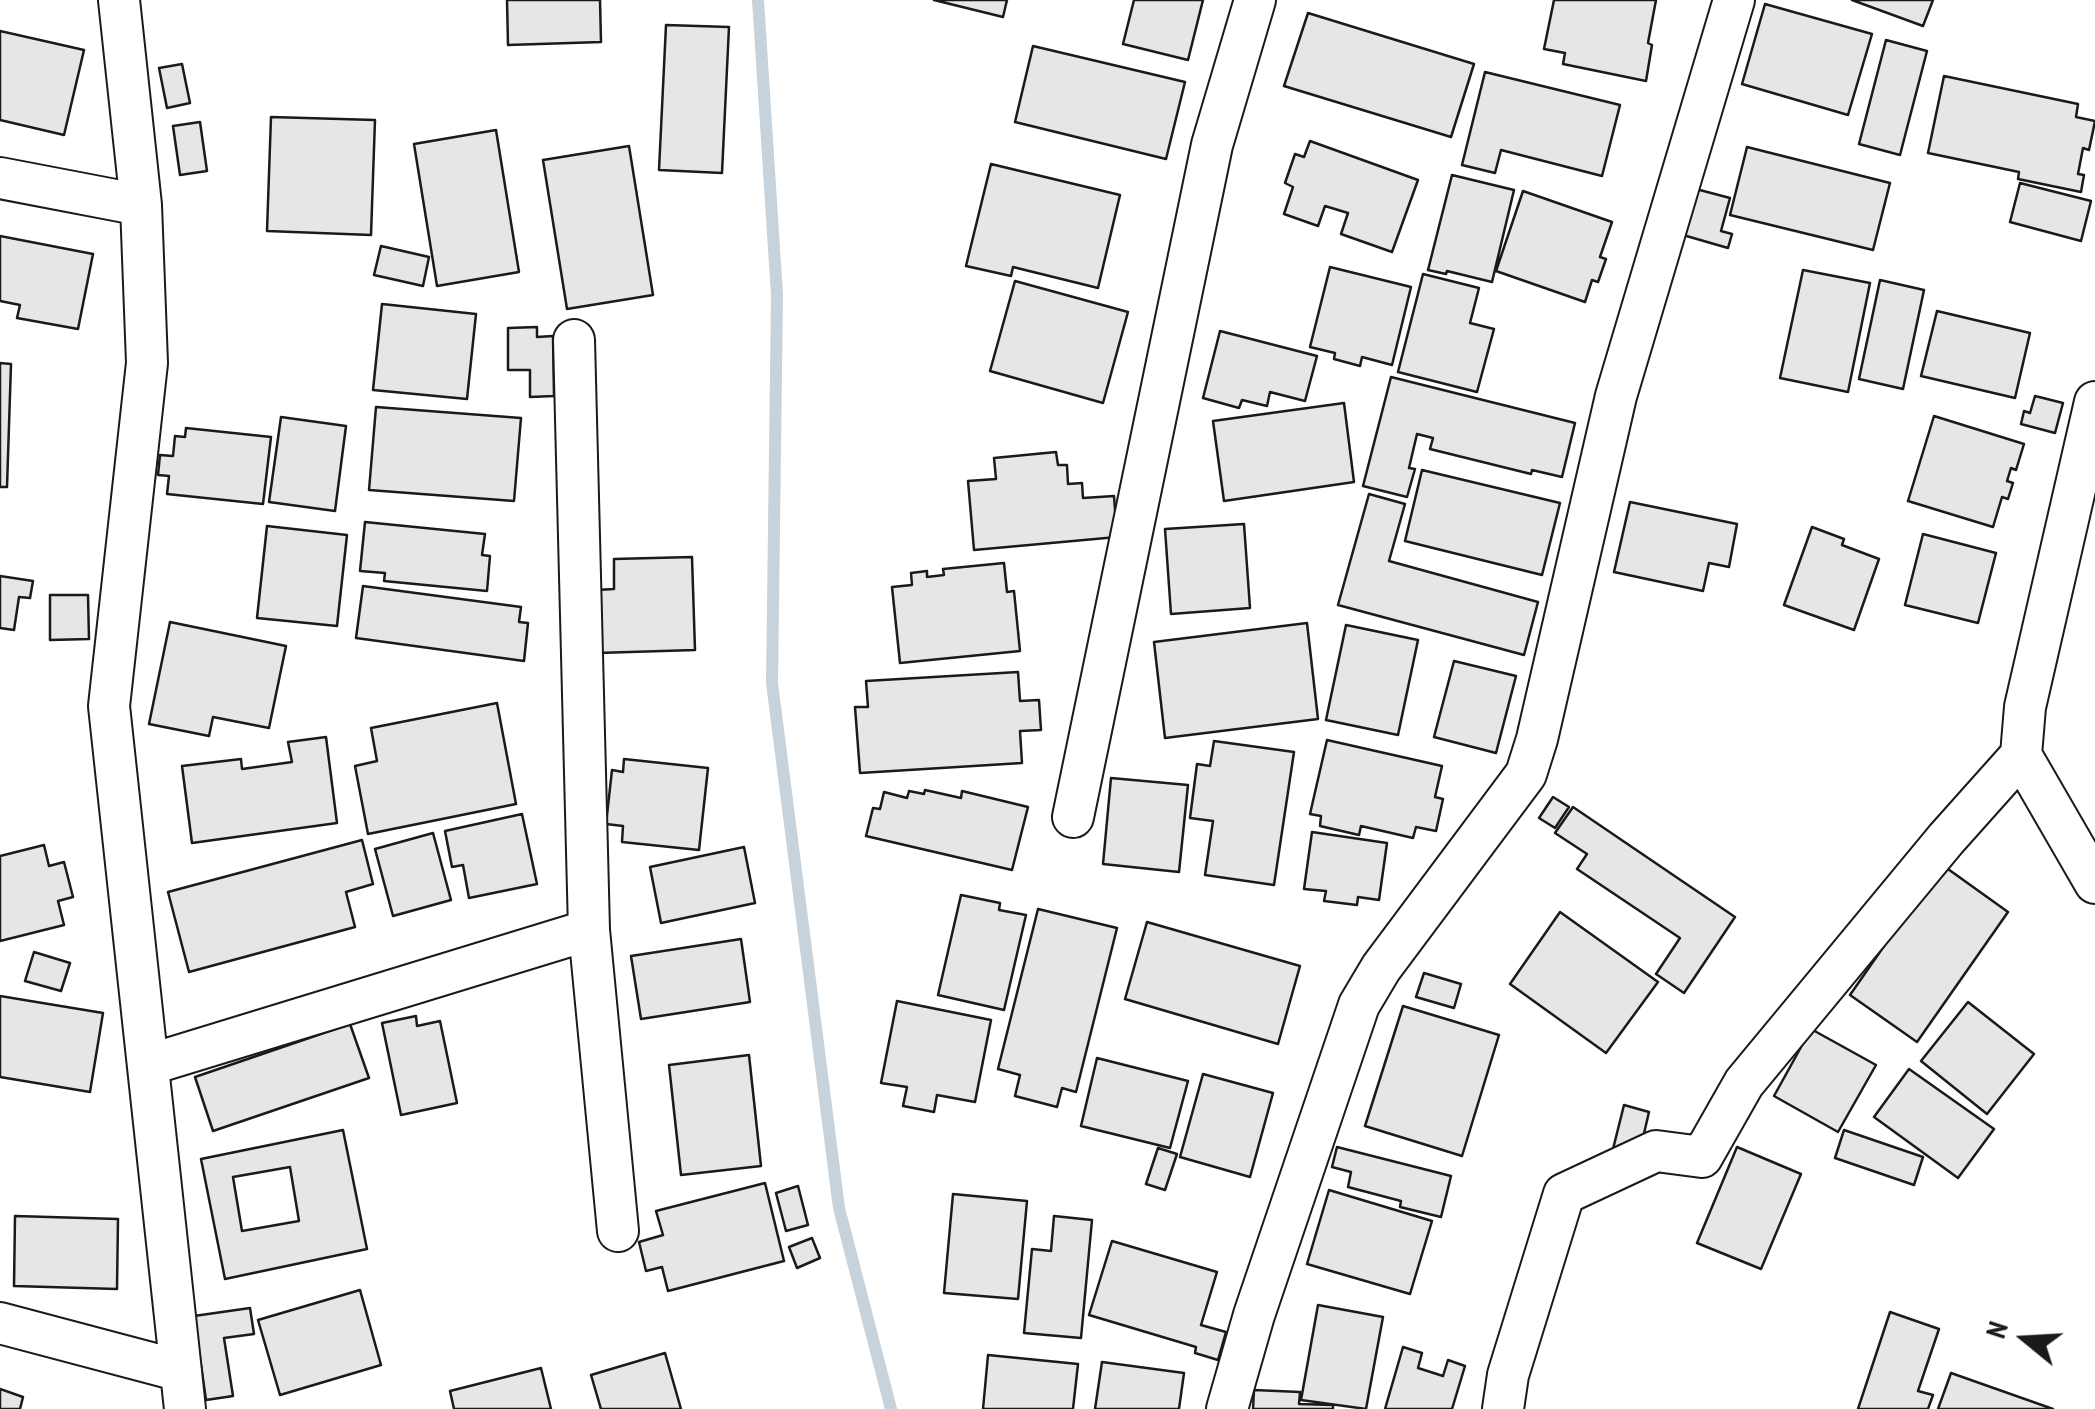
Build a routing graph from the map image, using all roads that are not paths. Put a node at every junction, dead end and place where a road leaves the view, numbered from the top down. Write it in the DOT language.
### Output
graph roads {
  1 [pos="119,0"];
  2 [pos="1255,0"];
  3 [pos="1734,0"];
  4 [pos="0,178"];
  5 [pos="141,206"];
  6 [pos="574,340"];
  7 [pos="2095,402"];
  8 [pos="2021,755"];
  9 [pos="1073,817"];
  10 [pos="2095,883"];
  11 [pos="589,930"];
  12 [pos="148,1065"];
  13 [pos="618,1231"];
  14 [pos="0,1323"];
  15 [pos="183,1390"];
  16 [pos="1227,1409"];
  17 [pos="1503,1409"];
  1 -- 5 [label="street"];
  2 -- 9 [label="street"];
  3 -- 16 [label="street"];
  4 -- 5 [label="street"];
  5 -- 12 [label="street"];
  6 -- 11 [label="street"];
  7 -- 8 [label="street"];
  8 -- 10 [label="street"];
  8 -- 17 [label="street"];
  11 -- 12 [label="street"];
  11 -- 13 [label="street"];
  12 -- 15 [label="street"];
  14 -- 15 [label="street"];
}
